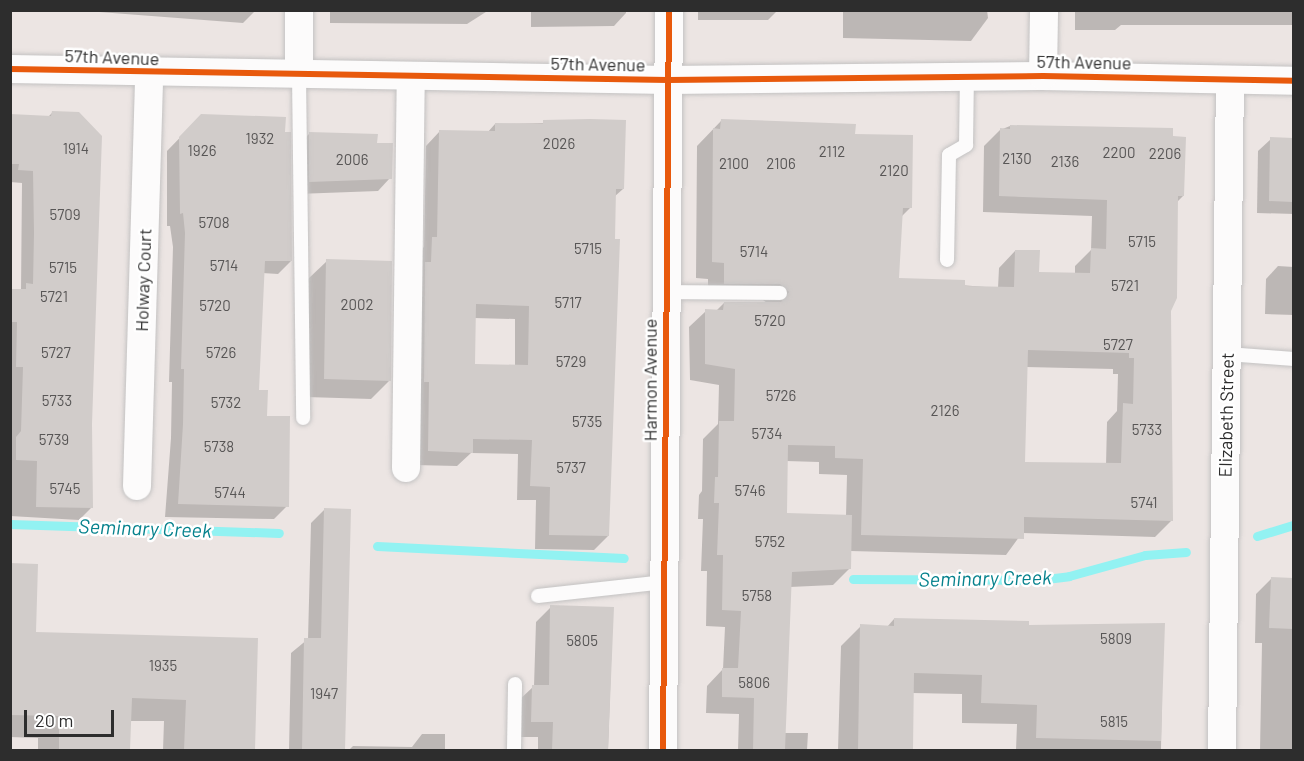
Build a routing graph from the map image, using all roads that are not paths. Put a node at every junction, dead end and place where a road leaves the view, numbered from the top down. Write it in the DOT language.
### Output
graph roads {
  1 [pos="300,10"];
  2 [pos="669,10"];
  3 [pos="1044,10"];
  4 [pos="10,69"];
  5 [pos="149,73"];
  6 [pos="299,75"];
  7 [pos="1043,76"];
  8 [pos="411,77"];
  9 [pos="967,77"];
  10 [pos="668,80"];
  11 [pos="1230,80"];
  12 [pos="1293,81"];
  13 [pos="947,260"];
  14 [pos="666,292"];
  15 [pos="780,293"];
  16 [pos="1227,354"];
  17 [pos="1293,359"];
  18 [pos="303,418"];
  19 [pos="406,468"];
  20 [pos="137,486"];
  21 [pos="664,582"];
  22 [pos="538,596"];
  23 [pos="516,684"];
  24 [pos="514,750"];
  25 [pos="663,750"];
  26 [pos="1222,750"];
  1 -- 6 [label="street"];
  2 -- 10 [label="street, Harmon Avenue"];
  3 -- 7 [label="street"];
  4 -- 5 [label="street, 57th Avenue"];
  5 -- 6 [label="street, 57th Avenue"];
  5 -- 20 [label="street, Holway Court"];
  6 -- 8 [label="street, 57th Avenue"];
  6 -- 18 [label="lane"];
  7 -- 9 [label="street, 57th Avenue"];
  7 -- 11 [label="street, 57th Avenue"];
  8 -- 10 [label="street, 57th Avenue"];
  8 -- 19 [label="street"];
  9 -- 10 [label="street, 57th Avenue"];
  9 -- 13 [label="lane"];
  10 -- 14 [label="street, Harmon Avenue"];
  11 -- 12 [label="street, 57th Avenue"];
  11 -- 16 [label="street, Elizabeth Street"];
  14 -- 15 [label="lane"];
  14 -- 21 [label="street, Harmon Avenue"];
  16 -- 17 [label="lane"];
  16 -- 26 [label="street, Elizabeth Street"];
  21 -- 22 [label="lane"];
  21 -- 25 [label="street, Harmon Avenue"];
  23 -- 24 [label="lane"];
}
